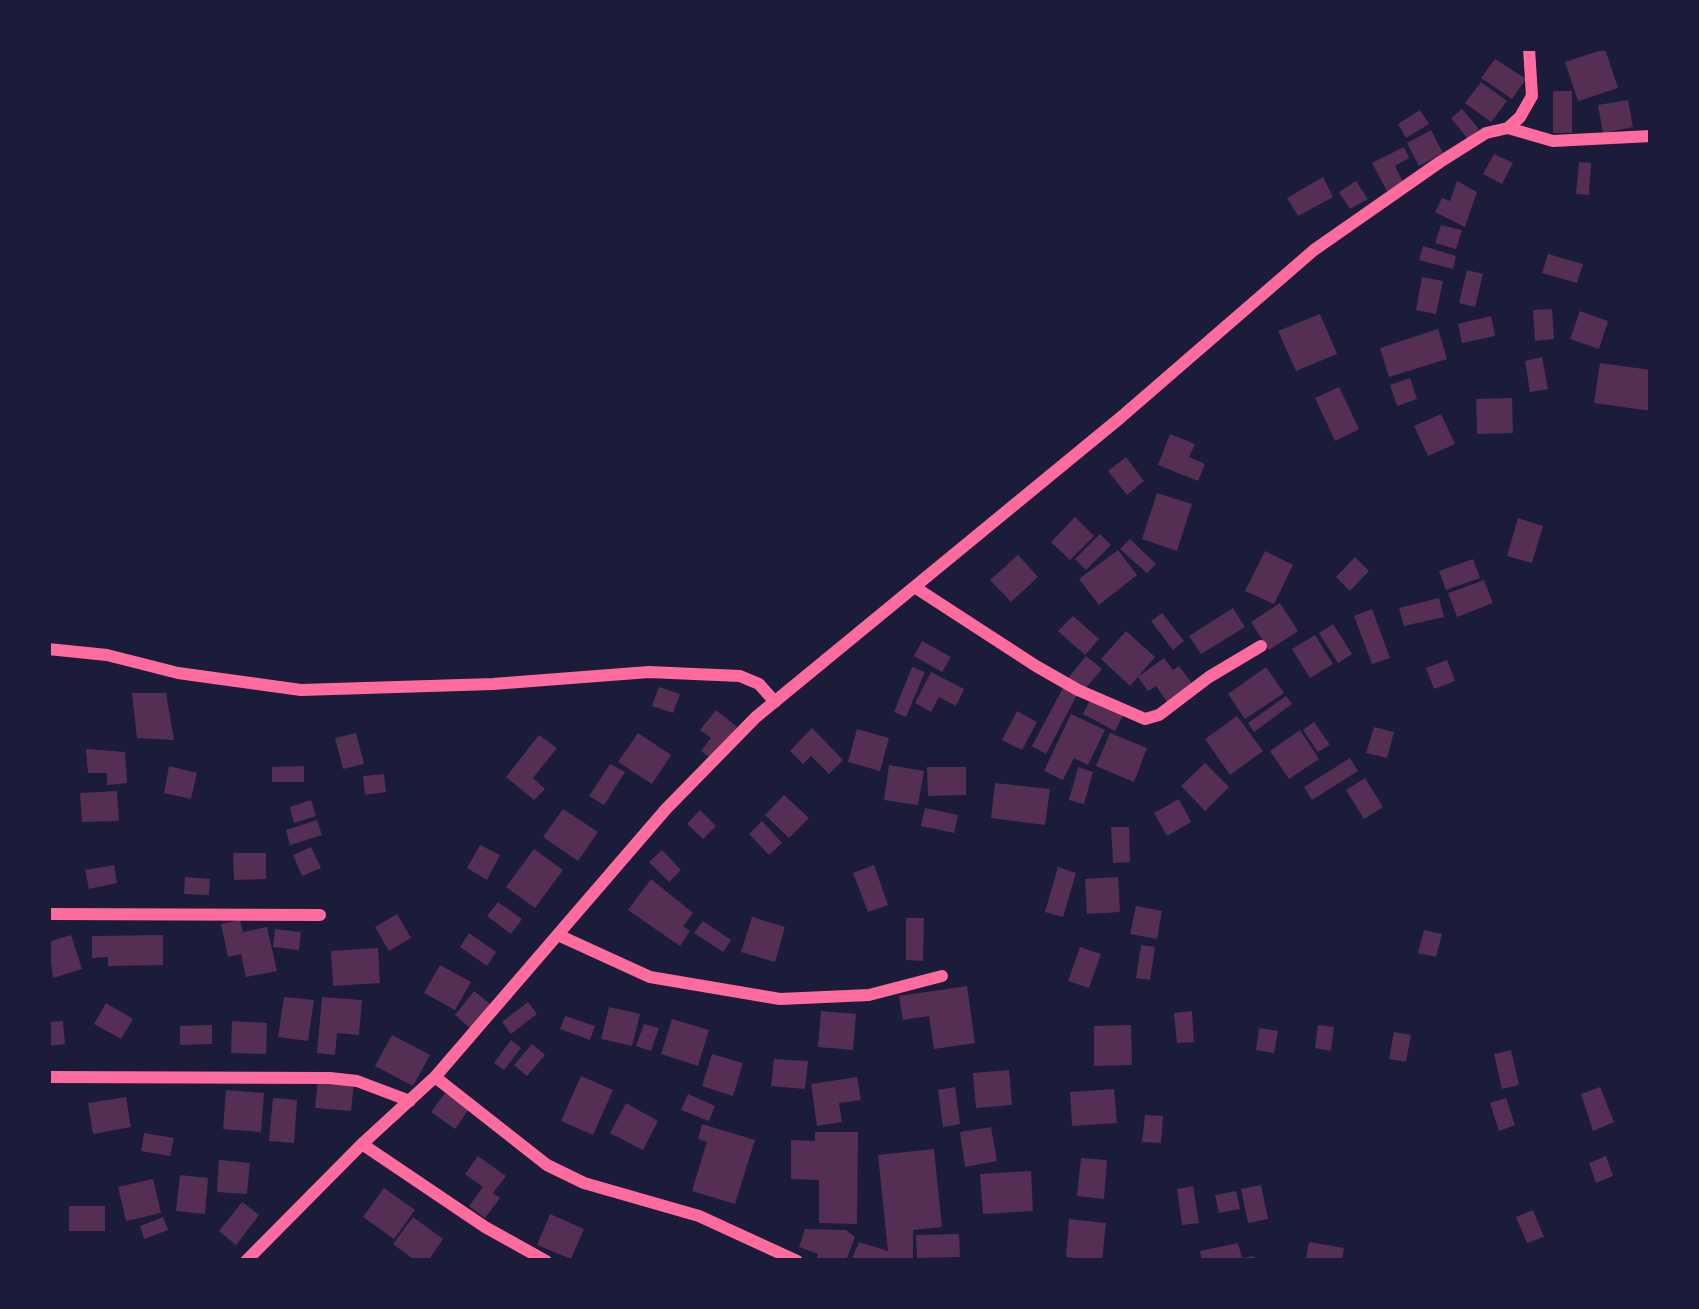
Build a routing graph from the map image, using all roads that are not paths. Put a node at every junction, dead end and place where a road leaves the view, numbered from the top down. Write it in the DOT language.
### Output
graph roads {
  1 [pos="1529,48"];
  2 [pos="1508,128"];
  3 [pos="1651,136"];
  4 [pos="916,587"];
  5 [pos="1261,646"];
  6 [pos="48,649"];
  7 [pos="775,702"];
  8 [pos="48,914"];
  9 [pos="320,915"];
  10 [pos="558,935"];
  11 [pos="942,976"];
  12 [pos="48,1077"];
  13 [pos="435,1078"];
  14 [pos="410,1101"];
  15 [pos="362,1144"];
  16 [pos="246,1261"];
  17 [pos="546,1261"];
  18 [pos="797,1261"];
  1 -- 2 [label="street"];
  2 -- 3 [label="street"];
  2 -- 4 [label="street"];
  4 -- 5 [label="street"];
  4 -- 7 [label="street"];
  6 -- 7 [label="street"];
  7 -- 10 [label="street"];
  8 -- 9 [label="street"];
  10 -- 11 [label="street"];
  10 -- 13 [label="street"];
  12 -- 14 [label="street"];
  13 -- 14 [label="street"];
  13 -- 18 [label="street"];
  14 -- 15 [label="street"];
  15 -- 16 [label="street"];
  15 -- 17 [label="street"];
}
